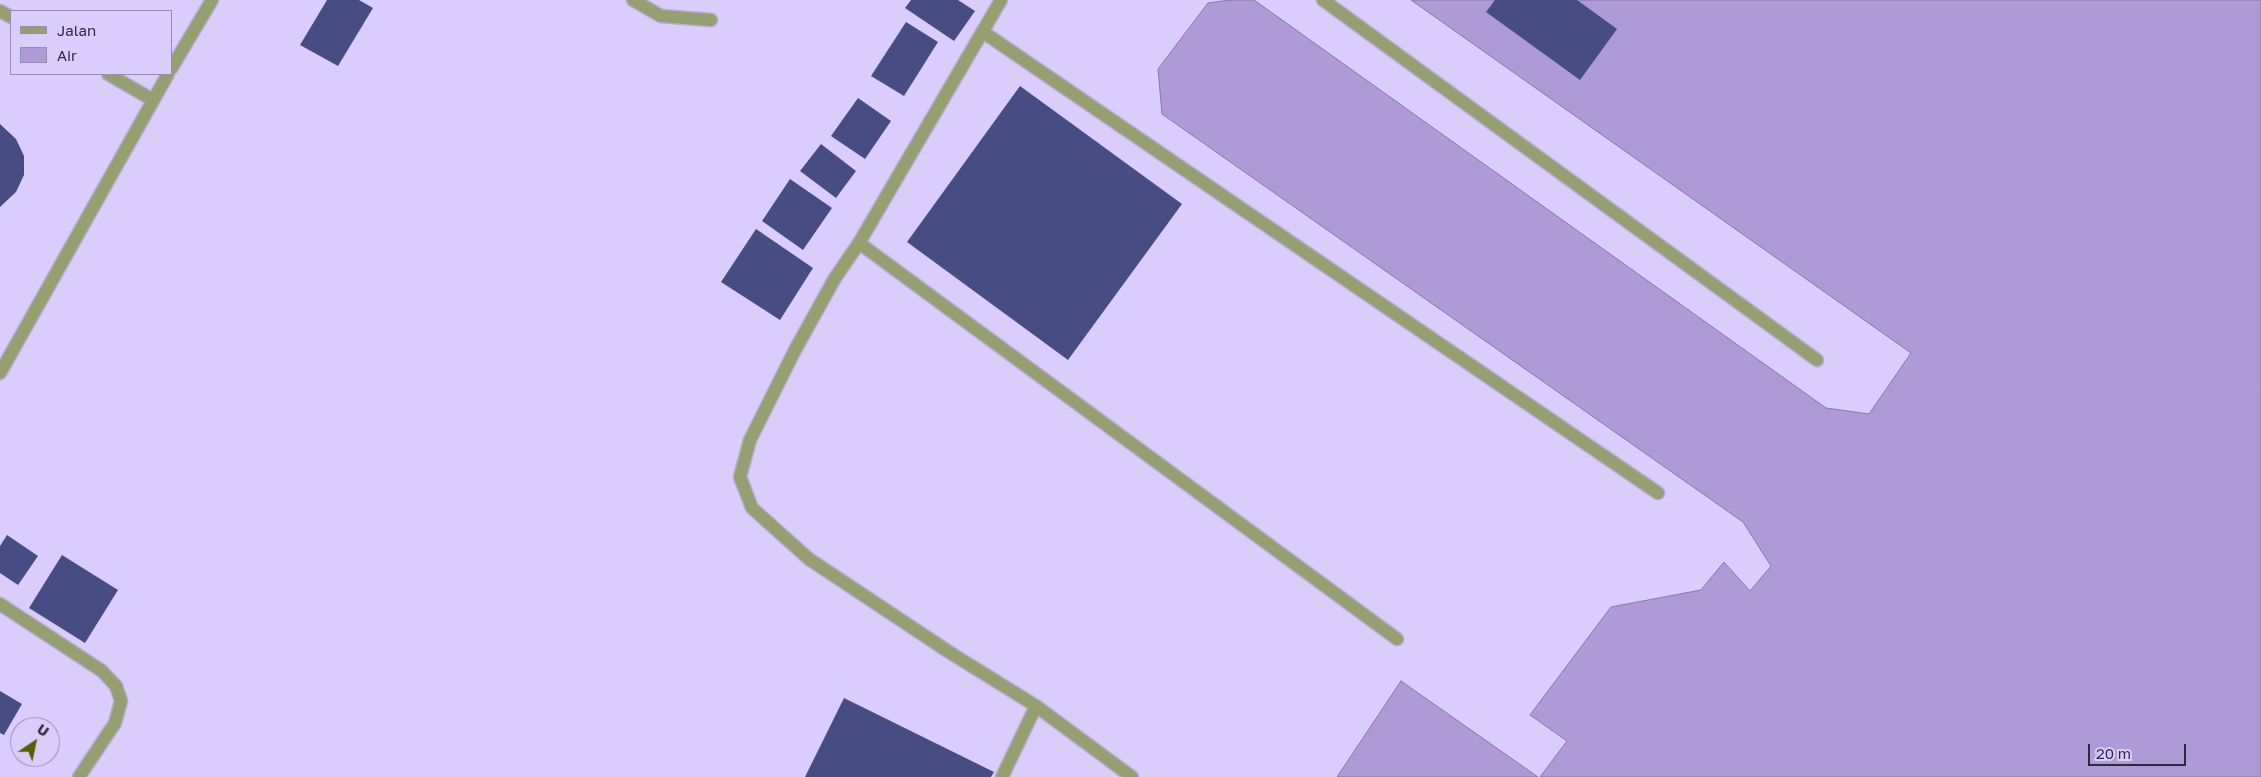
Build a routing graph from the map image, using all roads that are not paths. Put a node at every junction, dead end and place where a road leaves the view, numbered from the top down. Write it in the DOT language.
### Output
graph roads {
  1 [pos="212,0"];
  2 [pos="632,0"];
  3 [pos="1001,0"];
  4 [pos="1323,0"];
  5 [pos="711,20"];
  6 [pos="982,32"];
  7 [pos="172,66"];
  8 [pos="110,75"];
  9 [pos="167,75"];
  10 [pos="153,100"];
  11 [pos="859,243"];
  12 [pos="1817,360"];
  13 [pos="0,373"];
  14 [pos="1658,493"];
  15 [pos="0,604"];
  16 [pos="1397,639"];
  17 [pos="1036,706"];
  18 [pos="79,777"];
  19 [pos="1002,777"];
  20 [pos="1132,777"];
  1 -- 7 [label="street"];
  2 -- 5 [label="street"];
  3 -- 6 [label="street"];
  4 -- 12 [label="street"];
  6 -- 11 [label="street"];
  6 -- 14 [label="street"];
  8 -- 10 [label="street"];
  9 -- 10 [label="street"];
  10 -- 13 [label="street"];
  11 -- 16 [label="street"];
  11 -- 17 [label="street"];
  15 -- 18 [label="street"];
  17 -- 19 [label="street"];
  17 -- 20 [label="street"];
}
